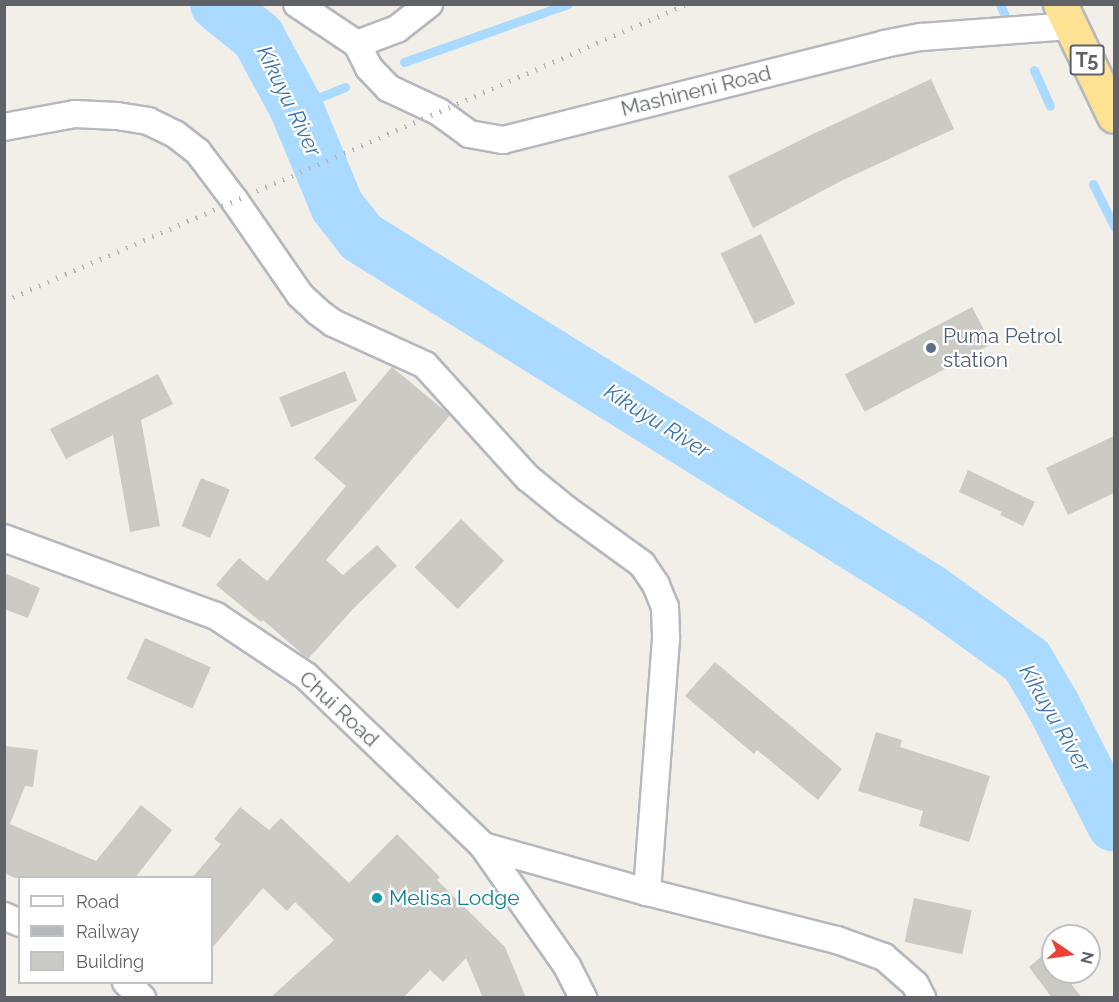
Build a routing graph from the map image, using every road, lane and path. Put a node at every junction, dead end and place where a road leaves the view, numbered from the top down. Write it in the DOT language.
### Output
graph roads {
  1 [pos="297,4"];
  2 [pos="429,4"];
  3 [pos="1065,15"];
  4 [pos="357,44"];
  5 [pos="1114,116"];
  6 [pos="4,126"];
  7 [pos="4,538"];
  8 [pos="483,846"];
  9 [pos="647,892"];
  10 [pos="4,916"];
  11 [pos="18,922"];
  12 [pos="128,984"];
  13 [pos="142,998"];
  14 [pos="583,998"];
  15 [pos="922,998"];
  1 -- 4 [label="street"];
  2 -- 4 [label="street"];
  3 -- 4 [label="street, Mashineni Road"];
  3 -- 5 [label="highway, T5"];
  6 -- 9 [label="street"];
  7 -- 8 [label="street, Chui Road"];
  8 -- 9 [label="street"];
  8 -- 14 [label="street, Chui Road"];
  9 -- 15 [label="street"];
  10 -- 11 [label="street"];
  12 -- 13 [label="street"];
}
